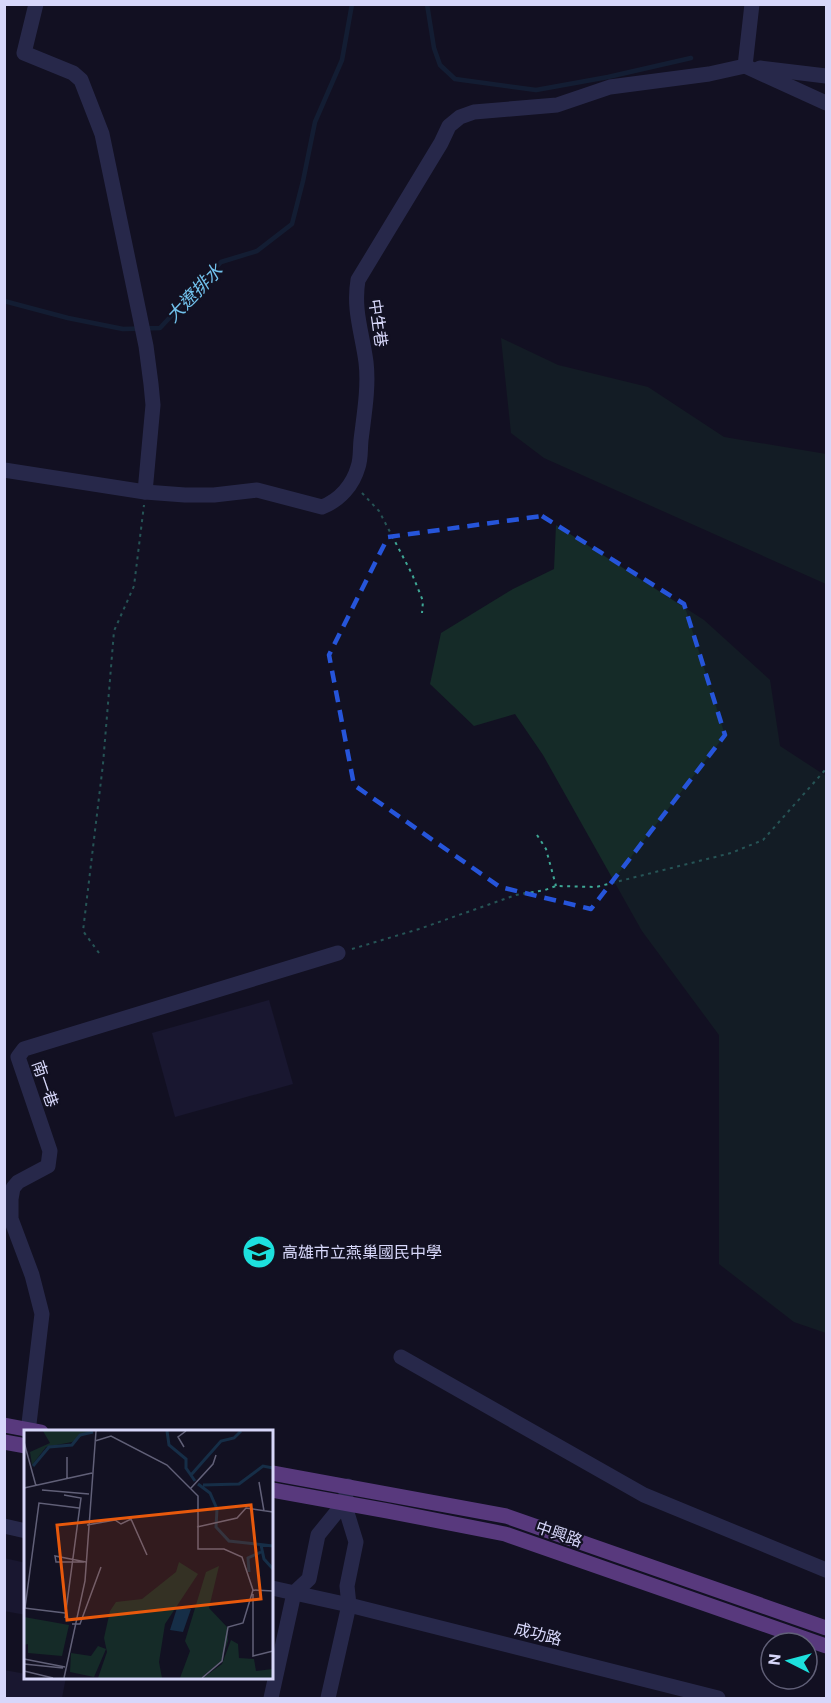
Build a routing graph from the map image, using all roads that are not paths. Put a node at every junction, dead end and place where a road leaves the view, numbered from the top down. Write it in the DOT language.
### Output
graph roads {
  1 [pos="36,4"];
  2 [pos="752,4"];
  3 [pos="745,66"];
  4 [pos="826,76"];
  5 [pos="826,103"];
  6 [pos="4,470"];
  7 [pos="145,492"];
  8 [pos="338,953"];
  9 [pos="402,1357"];
  10 [pos="4,1425"];
  11 [pos="27,1430"];
  12 [pos="32,1430"];
  13 [pos="4,1442"];
  14 [pos="24,1446"];
  15 [pos="273,1473"];
  16 [pos="348,1486"];
  17 [pos="273,1490"];
  18 [pos="344,1503"];
  19 [pos="4,1526"];
  20 [pos="24,1531"];
  21 [pos="826,1570"];
  22 [pos="273,1588"];
  23 [pos="294,1593"];
  24 [pos="349,1605"];
  25 [pos="826,1628"];
  26 [pos="826,1646"];
  27 [pos="271,1698"];
  28 [pos="328,1698"];
  29 [pos="718,1698"];
  1 -- 7 [label="lane"];
  2 -- 3 [label="lane"];
  3 -- 4 [label="lane, 中生巷"];
  3 -- 5 [label="lane"];
  3 -- 7 [label="lane, 中生巷"];
  6 -- 7 [label="lane, 中生巷"];
  8 -- 12 [label="lane, 南一巷"];
  9 -- 21 [label="lane"];
  10 -- 11 [label="main road"];
  13 -- 14 [label="main road"];
  15 -- 16 [label="main road, 中興路"];
  16 -- 18 [label="lane"];
  16 -- 25 [label="main road, 中興路"];
  17 -- 18 [label="main road, 中興路"];
  18 -- 23 [label="lane"];
  18 -- 24 [label="lane"];
  18 -- 26 [label="main road, 中興路"];
  19 -- 20 [label="lane"];
  22 -- 23 [label="lane, 成功路"];
  23 -- 24 [label="lane, 成功路"];
  23 -- 27 [label="lane"];
  24 -- 28 [label="lane"];
  24 -- 29 [label="lane, 成功路"];
}
